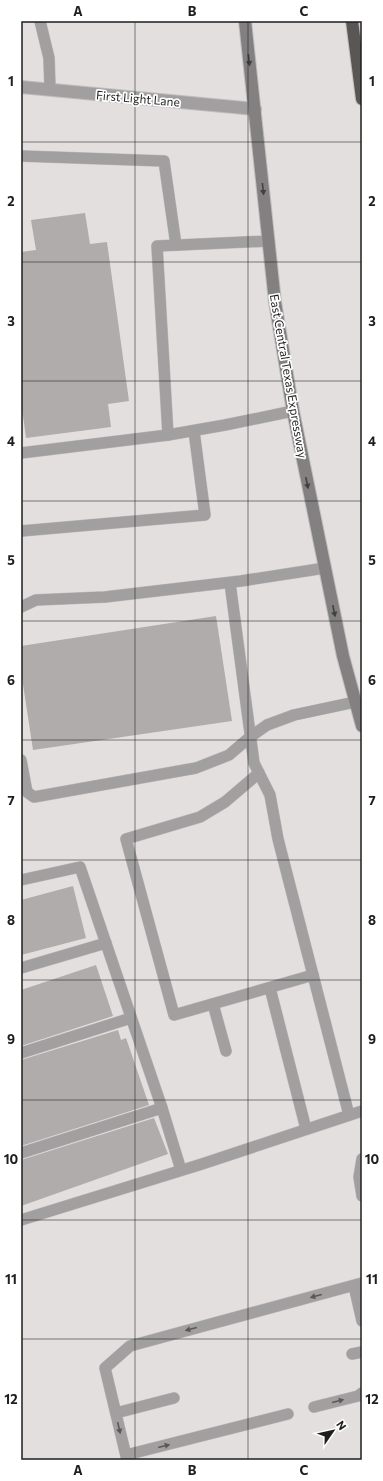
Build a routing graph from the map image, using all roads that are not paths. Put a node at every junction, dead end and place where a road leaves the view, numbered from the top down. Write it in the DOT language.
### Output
graph roads {
  1 [pos="40,21"];
  2 [pos="244,21"];
  3 [pos="352,21"];
  4 [pos="21,86"];
  5 [pos="50,89"];
  6 [pos="362,99"];
  7 [pos="255,108"];
  8 [pos="21,156"];
  9 [pos="269,241"];
  10 [pos="176,245"];
  11 [pos="293,411"];
  12 [pos="194,431"];
  13 [pos="168,435"];
  14 [pos="21,453"];
  15 [pos="21,531"];
  16 [pos="325,568"];
  17 [pos="230,582"];
  18 [pos="21,607"];
  19 [pos="356,702"];
  20 [pos="362,726"];
  21 [pos="250,737"];
  22 [pos="21,760"];
  23 [pos="258,772"];
  24 [pos="21,880"];
  25 [pos="106,943"];
  26 [pos="21,968"];
  27 [pos="313,975"];
  28 [pos="270,988"];
  29 [pos="212,1004"];
  30 [pos="131,1018"];
  31 [pos="226,1051"];
  32 [pos="21,1053"];
  33 [pos="162,1108"];
  34 [pos="362,1111"];
  35 [pos="349,1115"];
  36 [pos="306,1129"];
  37 [pos="21,1153"];
  38 [pos="362,1159"];
  39 [pos="181,1170"];
  40 [pos="362,1196"];
  41 [pos="21,1220"];
  42 [pos="358,1284"];
  43 [pos="362,1321"];
  44 [pos="362,1393"];
  45 [pos="174,1398"];
  46 [pos="314,1407"];
  47 [pos="116,1413"];
  48 [pos="288,1414"];
  49 [pos="126,1458"];
  1 -- 5 [label="lane"];
  2 -- 7 [label="main road, East Central Texas Expressway, one-way"];
  3 -- 6 [label="highway"];
  4 -- 5 [label="street, First Light Lane"];
  5 -- 7 [label="street, First Light Lane"];
  7 -- 9 [label="main road, East Central Texas Expressway, one-way"];
  8 -- 10 [label="lane"];
  9 -- 10 [label="lane"];
  9 -- 11 [label="main road, East Central Texas Expressway"];
  10 -- 13 [label="lane"];
  11 -- 12 [label="lane"];
  11 -- 16 [label="main road, East Central Texas Expressway, one-way"];
  12 -- 13 [label="lane"];
  12 -- 15 [label="lane"];
  13 -- 14 [label="lane"];
  16 -- 17 [label="lane"];
  16 -- 19 [label="main road, East Central Texas Expressway, one-way"];
  17 -- 18 [label="lane"];
  17 -- 21 [label="lane"];
  19 -- 20 [label="main road, East Central Texas Expressway"];
  19 -- 21 [label="lane"];
  21 -- 22 [label="lane"];
  21 -- 23 [label="lane"];
  23 -- 27 [label="lane"];
  23 -- 29 [label="lane"];
  24 -- 25 [label="lane"];
  25 -- 26 [label="lane"];
  25 -- 30 [label="lane"];
  27 -- 28 [label="lane"];
  27 -- 35 [label="lane"];
  28 -- 29 [label="lane"];
  28 -- 36 [label="lane"];
  29 -- 31 [label="lane"];
  30 -- 32 [label="lane"];
  30 -- 33 [label="lane"];
  33 -- 37 [label="lane"];
  33 -- 39 [label="lane"];
  34 -- 35 [label="lane"];
  35 -- 36 [label="lane"];
  36 -- 39 [label="lane"];
  38 -- 40 [label="lane"];
  39 -- 41 [label="lane"];
  42 -- 43 [label="lane"];
  42 -- 47 [label="lane, one-way"];
  46 -- 44 [label="lane, one-way"];
  45 -- 47 [label="lane"];
  47 -- 49 [label="lane, one-way"];
  49 -- 48 [label="lane, one-way"];
}
